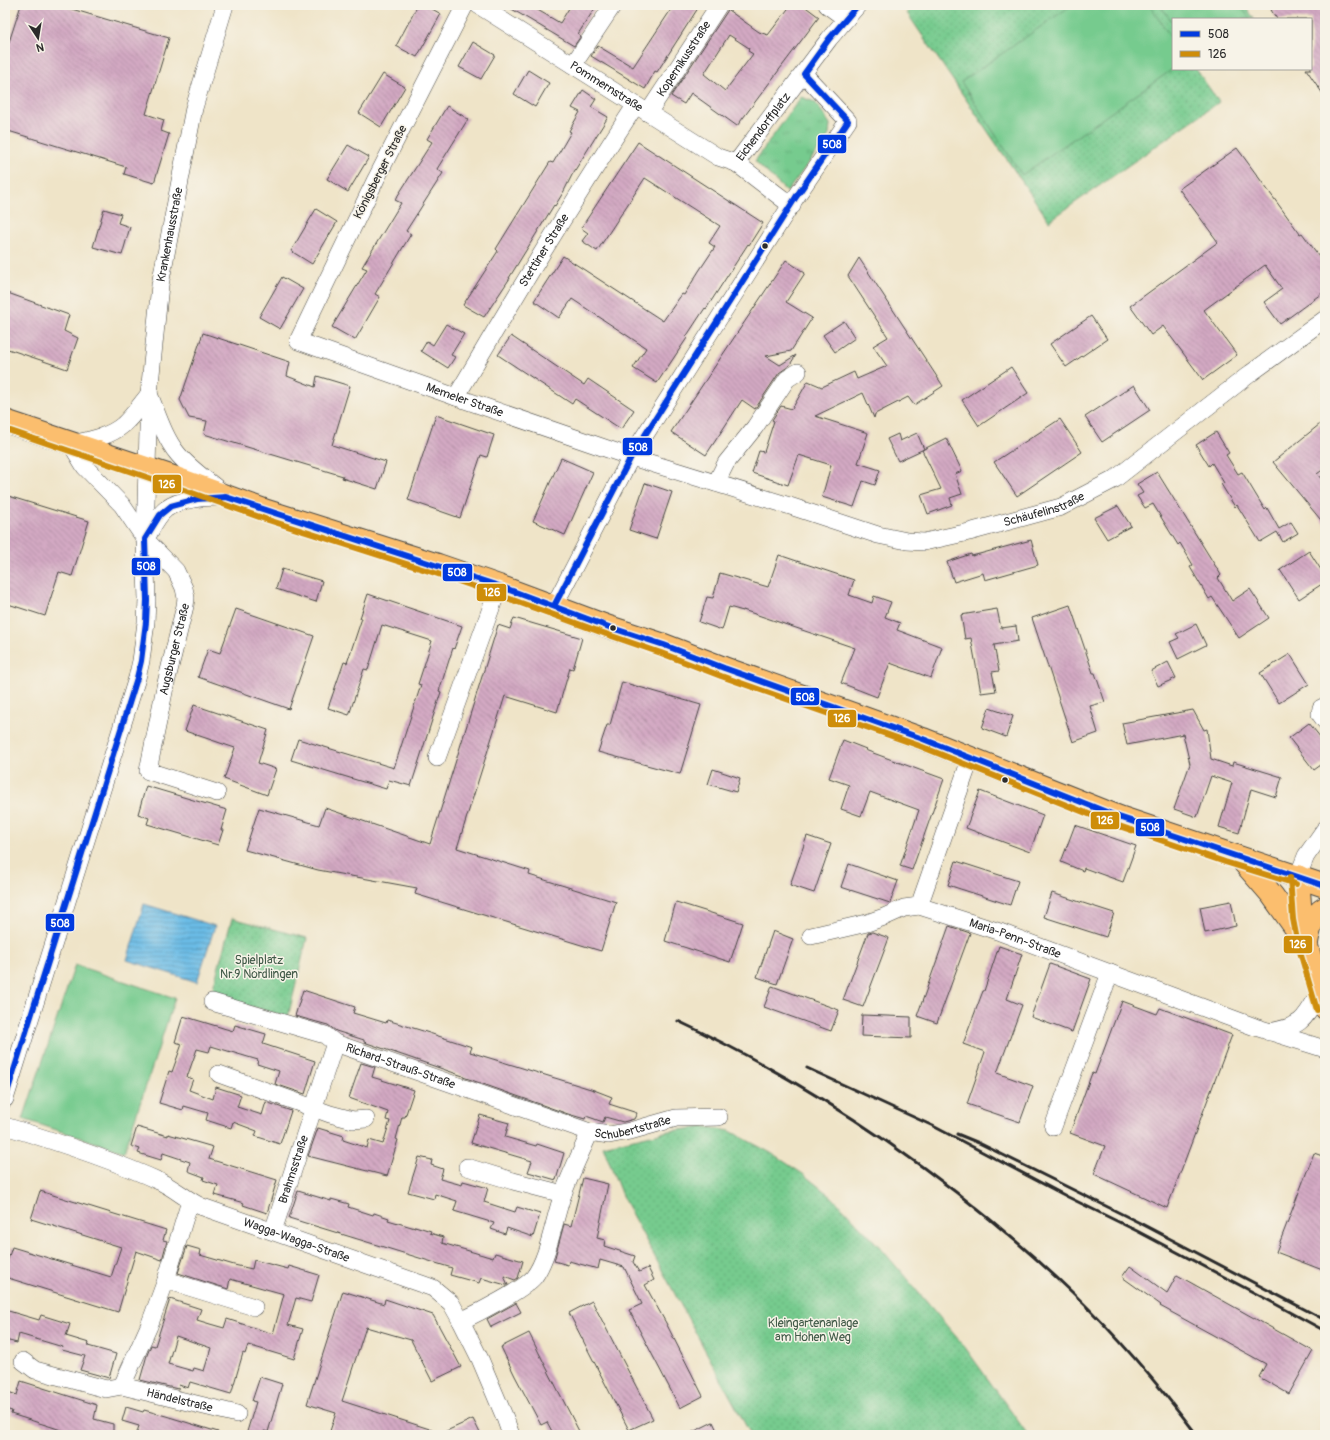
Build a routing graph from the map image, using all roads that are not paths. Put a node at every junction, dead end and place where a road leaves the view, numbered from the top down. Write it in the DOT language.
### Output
graph roads {
  1 [pos="225,5"];
  2 [pos="465,5"];
  3 [pos="478,5"];
  4 [pos="613,5"];
  5 [pos="719,5"];
  6 [pos="827,5"];
  7 [pos="858,5"];
  8 [pos="504,11"];
  9 [pos="846,19"];
  10 [pos="573,65"];
  11 [pos="804,74"];
  12 [pos="642,110"];
  13 [pos="736,163"];
  14 [pos="788,211"];
  15 [pos="1325,319"];
  16 [pos="298,341"];
  17 [pos="798,372"];
  18 [pos="149,394"];
  19 [pos="456,398"];
  20 [pos="5,421"];
  21 [pos="71,444"];
  22 [pos="631,457"];
  23 [pos="147,469"];
  24 [pos="716,483"];
  25 [pos="226,497"];
  26 [pos="146,539"];
  27 [pos="499,586"];
  28 [pos="554,606"];
  29 [pos="1325,706"];
  30 [pos="1325,721"];
  31 [pos="437,758"];
  32 [pos="971,758"];
  33 [pos="217,793"];
  34 [pos="1325,829"];
  35 [pos="1240,858"];
  36 [pos="1298,876"];
  37 [pos="1325,886"];
  38 [pos="919,906"];
  39 [pos="1325,908"];
  40 [pos="812,936"];
  41 [pos="1306,943"];
  42 [pos="1110,973"];
  43 [pos="1322,1000"];
  44 [pos="212,1002"];
  45 [pos="1269,1032"];
  46 [pos="335,1042"];
  47 [pos="1325,1050"];
  48 [pos="219,1074"];
  49 [pos="5,1099"];
  50 [pos="313,1107"];
  51 [pos="719,1117"];
  52 [pos="366,1119"];
  53 [pos="5,1126"];
  54 [pos="1053,1127"];
  55 [pos="590,1132"];
  56 [pos="467,1167"];
  57 [pos="563,1194"];
  58 [pos="190,1201"];
  59 [pos="272,1231"];
  60 [pos="166,1280"];
  61 [pos="254,1307"];
  62 [pos="461,1321"];
  63 [pos="23,1361"];
  64 [pos="122,1386"];
  65 [pos="237,1414"];
  66 [pos="510,1435"];
  1 -- 18 [label="street, Krankenhausstraße"];
  2 -- 16 [label="street, Königsberger Straße"];
  3 -- 8 [label="street, Pommernstraße"];
  4 -- 10 [label="street"];
  5 -- 12 [label="street, Kopernikusstraße"];
  6 -- 9 [label="street"];
  7 -- 9 [label="street, Eichendorffplatz"];
  8 -- 10 [label="street, Pommernstraße"];
  9 -- 11 [label="street, Eichendorffplatz"];
  10 -- 12 [label="street, Pommernstraße"];
  11 -- 13 [label="street, Eichendorffplatz"];
  11 -- 14 [label="street"];
  12 -- 13 [label="street, Pommernstraße"];
  12 -- 19 [label="street, Stettiner Straße"];
  13 -- 14 [label="street, Eichendorffplatz"];
  14 -- 22 [label="street"];
  15 -- 24 [label="street, Schäufelinstraße"];
  16 -- 19 [label="street, Memeler Straße"];
  17 -- 24 [label="street"];
  18 -- 21 [label="street"];
  18 -- 23 [label="street, Krankenhausstraße"];
  18 -- 25 [label="street"];
  19 -- 22 [label="street, Memeler Straße"];
  20 -- 21 [label="main road"];
  21 -- 23 [label="main road"];
  21 -- 26 [label="street"];
  22 -- 24 [label="street, Schäufelinstraße"];
  22 -- 28 [label="street"];
  23 -- 25 [label="main road"];
  23 -- 26 [label="street"];
  25 -- 26 [label="street"];
  25 -- 27 [label="main road"];
  26 -- 33 [label="street, Augsburger Straße"];
  26 -- 49 [label="street"];
  27 -- 28 [label="main road"];
  27 -- 31 [label="street"];
  28 -- 32 [label="main road"];
  29 -- 30 [label="street"];
  32 -- 35 [label="main road"];
  32 -- 38 [label="street"];
  34 -- 36 [label="street"];
  35 -- 36 [label="main road"];
  35 -- 41 [label="main road"];
  36 -- 37 [label="main road"];
  36 -- 41 [label="main road"];
  38 -- 40 [label="street, Maria-Penn-Straße"];
  38 -- 42 [label="street, Maria-Penn-Straße"];
  39 -- 41 [label="main road"];
  41 -- 43 [label="main road"];
  42 -- 45 [label="street, Maria-Penn-Straße"];
  42 -- 54 [label="street"];
  43 -- 45 [label="street"];
  44 -- 46 [label="street, Richard-Strauß-Straße"];
  45 -- 47 [label="street, Maria-Penn-Straße"];
  46 -- 50 [label="street, Brahmsstraße"];
  46 -- 55 [label="street, Richard-Strauß-Straße"];
  48 -- 50 [label="street"];
  50 -- 52 [label="street"];
  50 -- 59 [label="street, Brahmsstraße"];
  51 -- 55 [label="street, Schubertstraße"];
  53 -- 58 [label="street, Wagga-Wagga-Straße"];
  55 -- 57 [label="street, Schubertstraße"];
  56 -- 57 [label="street"];
  57 -- 62 [label="street, Schubertstraße"];
  58 -- 59 [label="street, Wagga-Wagga-Straße"];
  58 -- 60 [label="street"];
  59 -- 62 [label="street, Wagga-Wagga-Straße"];
  60 -- 61 [label="street"];
  60 -- 64 [label="street"];
  62 -- 66 [label="street, Wagga-Wagga-Straße"];
  63 -- 64 [label="street, Händelstraße"];
  64 -- 65 [label="street, Händelstraße"];
}
